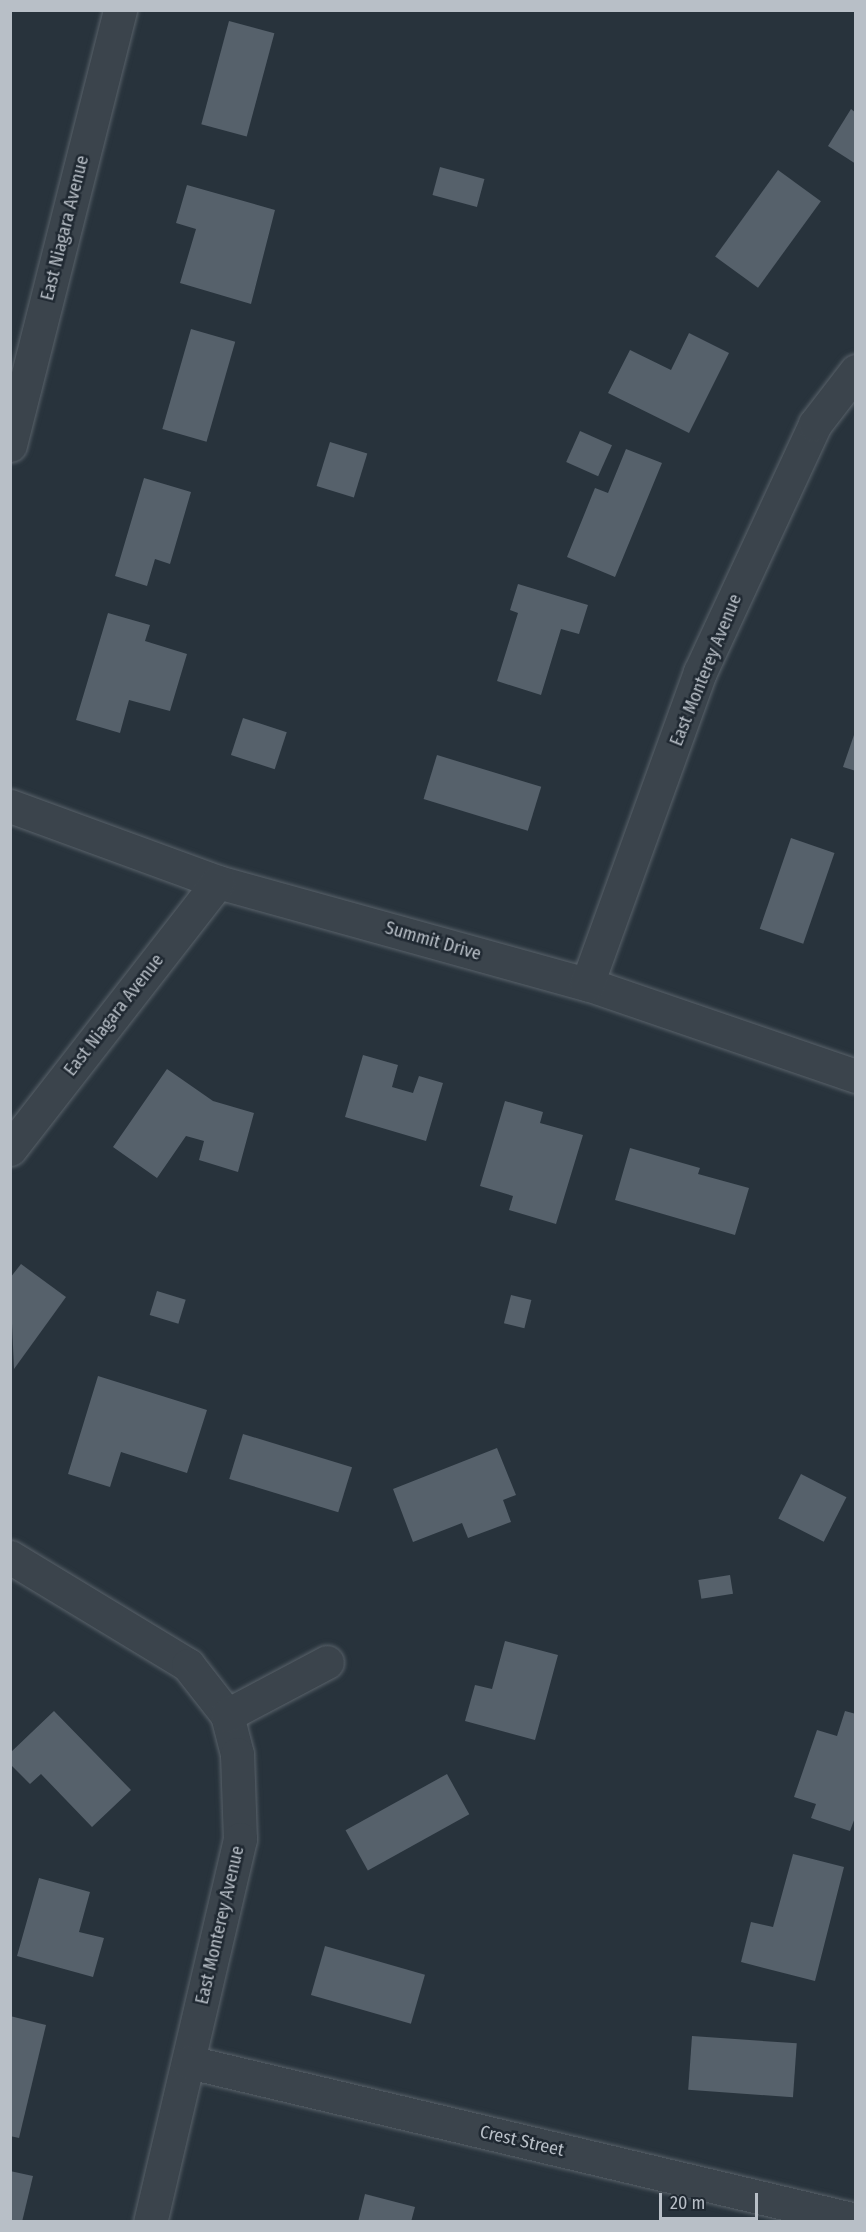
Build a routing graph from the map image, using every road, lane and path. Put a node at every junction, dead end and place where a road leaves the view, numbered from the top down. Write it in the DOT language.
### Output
graph roads {
  1 [pos="120,10"];
  2 [pos="855,371"];
  3 [pos="10,445"];
  4 [pos="10,806"];
  5 [pos="218,882"];
  6 [pos="587,984"];
  7 [pos="855,1076"];
  8 [pos="10,1149"];
  9 [pos="10,1557"];
  10 [pos="327,1662"];
  11 [pos="227,1715"];
  12 [pos="189,2062"];
  13 [pos="855,2220"];
  14 [pos="150,2222"];
  1 -- 3 [label="street, East Niagara Avenue"];
  2 -- 6 [label="street, East Monterey Avenue"];
  4 -- 5 [label="street, Summit Drive"];
  5 -- 6 [label="street, Summit Drive"];
  5 -- 8 [label="street, East Niagara Avenue"];
  6 -- 7 [label="street, Summit Drive"];
  9 -- 11 [label="street, East Monterey Avenue"];
  10 -- 11 [label="street"];
  11 -- 12 [label="street, East Monterey Avenue"];
  12 -- 13 [label="street, Crest Street"];
  12 -- 14 [label="street, East Monterey Avenue"];
}
